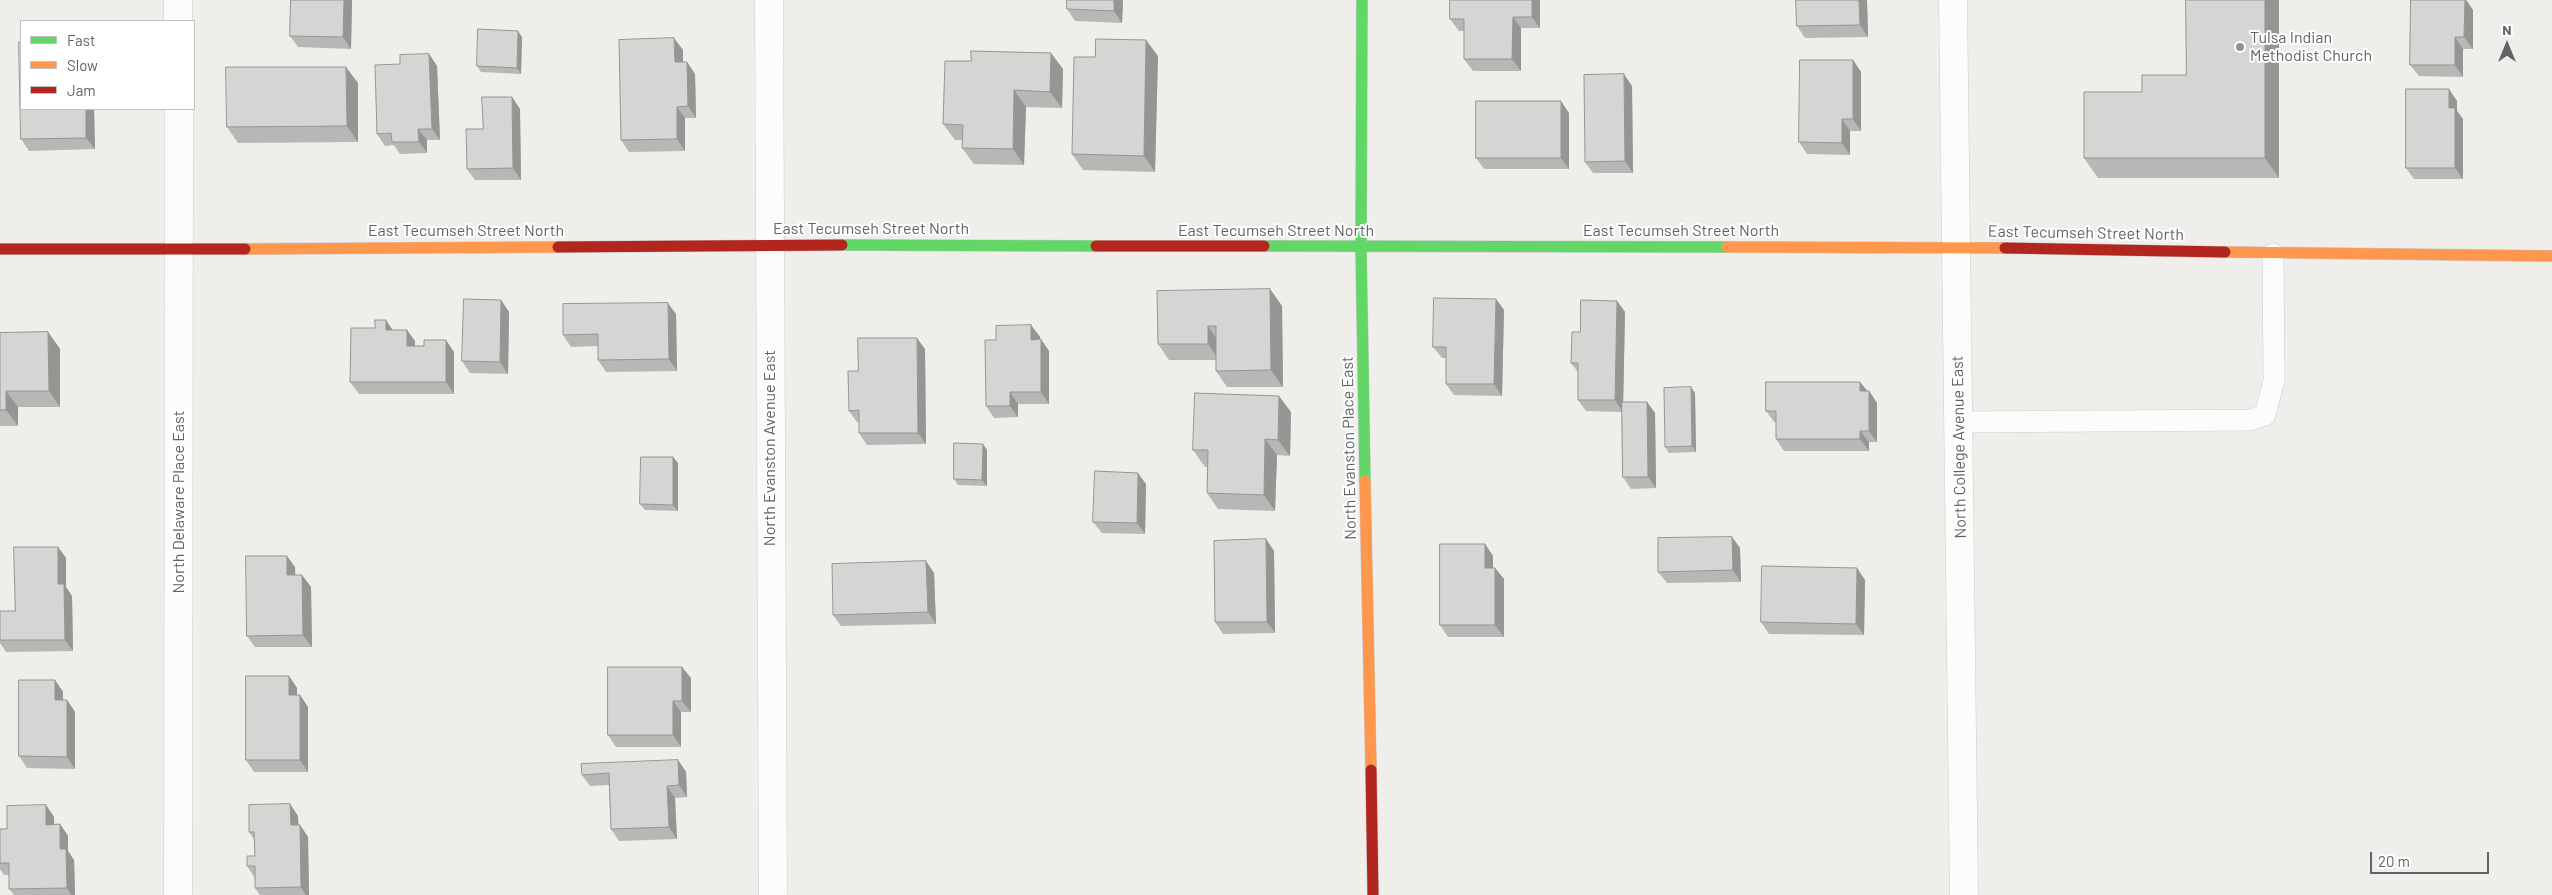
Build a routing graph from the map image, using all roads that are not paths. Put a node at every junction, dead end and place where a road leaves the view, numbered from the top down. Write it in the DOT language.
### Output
graph roads {
  1 [pos="178,0"];
  2 [pos="769,0"];
  3 [pos="1362,0"];
  4 [pos="1953,0"];
  5 [pos="178,20"];
  6 [pos="179,110"];
  7 [pos="769,245"];
  8 [pos="1957,247"];
  9 [pos="1361,248"];
  10 [pos="0,249"];
  11 [pos="180,250"];
  12 [pos="2273,254"];
  13 [pos="2552,256"];
  14 [pos="1959,422"];
  15 [pos="178,895"];
  16 [pos="773,895"];
  17 [pos="1373,895"];
  18 [pos="1964,895"];
  1 -- 5 [label="street"];
  2 -- 7 [label="street, North Evanston Avenue East"];
  3 -- 9 [label="street, North Evanston Place East"];
  4 -- 8 [label="street, North College Avenue East"];
  6 -- 11 [label="street, North Delaware Place East"];
  7 -- 9 [label="street, East Tecumseh Street North"];
  7 -- 11 [label="street, East Tecumseh Street North"];
  7 -- 16 [label="street, North Evanston Avenue East"];
  8 -- 9 [label="street, East Tecumseh Street North"];
  8 -- 12 [label="street, East Tecumseh Street North"];
  8 -- 14 [label="street, North College Avenue East"];
  9 -- 17 [label="street, North Evanston Place East"];
  10 -- 11 [label="street, East Tecumseh Street North"];
  11 -- 15 [label="street, North Delaware Place East"];
  12 -- 13 [label="street, East Tecumseh Street North"];
  12 -- 14 [label="lane"];
  14 -- 18 [label="street, North College Avenue East"];
}
